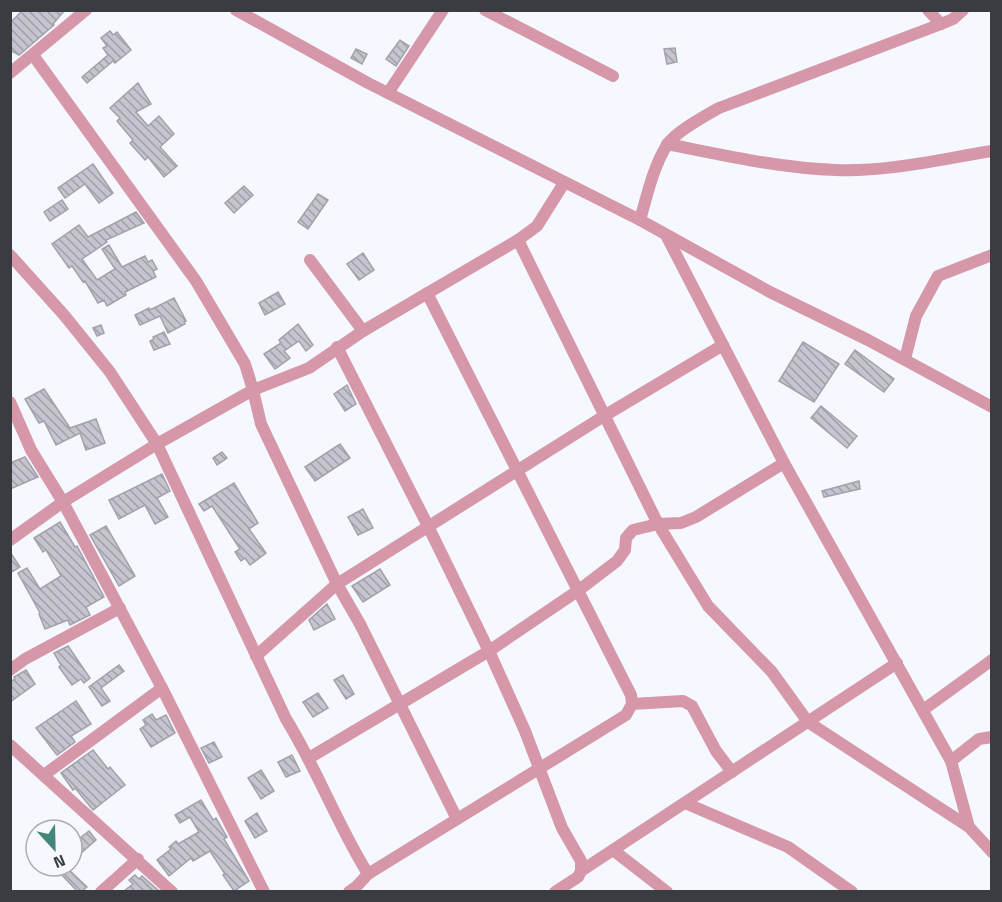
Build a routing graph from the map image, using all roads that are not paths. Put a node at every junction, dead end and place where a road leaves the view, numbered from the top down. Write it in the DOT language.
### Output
graph roads {
  1 [pos="86,10"];
  2 [pos="236,10"];
  3 [pos="442,10"];
  4 [pos="485,10"];
  5 [pos="928,10"];
  6 [pos="963,10"];
  7 [pos="941,24"];
  8 [pos="33,55"];
  9 [pos="10,73"];
  10 [pos="612,76"];
  11 [pos="388,93"];
  12 [pos="668,144"];
  13 [pos="992,151"];
  14 [pos="564,183"];
  15 [pos="640,220"];
  16 [pos="665,234"];
  17 [pos="518,240"];
  18 [pos="10,255"];
  19 [pos="992,255"];
  20 [pos="310,260"];
  21 [pos="427,293"];
  22 [pos="363,331"];
  23 [pos="723,345"];
  24 [pos="337,347"];
  25 [pos="905,359"];
  26 [pos="253,390"];
  27 [pos="10,402"];
  28 [pos="992,407"];
  29 [pos="604,416"];
  30 [pos="157,444"];
  31 [pos="784,463"];
  32 [pos="518,471"];
  33 [pos="63,502"];
  34 [pos="657,524"];
  35 [pos="429,528"];
  36 [pos="10,540"];
  37 [pos="337,584"];
  38 [pos="579,590"];
  39 [pos="120,608"];
  40 [pos="489,651"];
  41 [pos="256,656"];
  42 [pos="992,660"];
  43 [pos="897,663"];
  44 [pos="10,670"];
  45 [pos="162,688"];
  46 [pos="400,703"];
  47 [pos="632,704"];
  48 [pos="923,710"];
  49 [pos="808,722"];
  50 [pos="992,737"];
  51 [pos="10,745"];
  52 [pos="309,758"];
  53 [pos="951,761"];
  54 [pos="539,768"];
  55 [pos="732,772"];
  56 [pos="44,775"];
  57 [pos="685,803"];
  58 [pos="458,819"];
  59 [pos="969,827"];
  60 [pos="613,850"];
  61 [pos="992,852"];
  62 [pos="138,860"];
  63 [pos="581,871"];
  64 [pos="368,874"];
  65 [pos="101,891"];
  66 [pos="172,891"];
  67 [pos="264,891"];
  68 [pos="349,891"];
  69 [pos="555,891"];
  70 [pos="667,891"];
  71 [pos="852,891"];
  1 -- 8 [label="street"];
  2 -- 11 [label="street"];
  3 -- 11 [label="street"];
  4 -- 10 [label="street"];
  5 -- 7 [label="street"];
  6 -- 7 [label="street"];
  7 -- 12 [label="street"];
  8 -- 9 [label="street"];
  8 -- 26 [label="street"];
  11 -- 14 [label="street"];
  12 -- 13 [label="street"];
  12 -- 15 [label="street"];
  14 -- 15 [label="street"];
  14 -- 17 [label="street"];
  15 -- 16 [label="street"];
  16 -- 23 [label="street"];
  16 -- 25 [label="street"];
  17 -- 21 [label="street"];
  17 -- 29 [label="street"];
  18 -- 30 [label="street"];
  19 -- 25 [label="street"];
  20 -- 22 [label="street"];
  21 -- 22 [label="street"];
  21 -- 32 [label="street"];
  22 -- 24 [label="street"];
  23 -- 29 [label="street"];
  23 -- 31 [label="street"];
  24 -- 26 [label="street"];
  24 -- 35 [label="street"];
  25 -- 28 [label="street"];
  26 -- 30 [label="street"];
  26 -- 37 [label="street"];
  27 -- 33 [label="street"];
  29 -- 32 [label="street"];
  29 -- 34 [label="street"];
  30 -- 33 [label="street"];
  30 -- 41 [label="street"];
  31 -- 34 [label="street"];
  31 -- 43 [label="street"];
  32 -- 35 [label="street"];
  32 -- 38 [label="street"];
  33 -- 36 [label="street"];
  33 -- 39 [label="street"];
  34 -- 38 [label="street"];
  34 -- 49 [label="street"];
  35 -- 37 [label="street"];
  35 -- 40 [label="street"];
  37 -- 41 [label="street"];
  37 -- 46 [label="street"];
  38 -- 40 [label="street"];
  38 -- 47 [label="street"];
  39 -- 44 [label="street"];
  39 -- 45 [label="street"];
  40 -- 46 [label="street"];
  40 -- 54 [label="street"];
  41 -- 52 [label="street"];
  42 -- 48 [label="street"];
  43 -- 48 [label="street"];
  43 -- 49 [label="street"];
  45 -- 56 [label="street"];
  45 -- 67 [label="street"];
  46 -- 52 [label="street"];
  46 -- 58 [label="street"];
  47 -- 54 [label="street"];
  47 -- 55 [label="street"];
  48 -- 53 [label="street"];
  49 -- 55 [label="street"];
  49 -- 59 [label="street"];
  50 -- 53 [label="street"];
  51 -- 56 [label="street"];
  52 -- 64 [label="street"];
  53 -- 59 [label="street"];
  54 -- 58 [label="street"];
  54 -- 63 [label="street"];
  55 -- 57 [label="street"];
  56 -- 62 [label="street"];
  57 -- 60 [label="street"];
  57 -- 71 [label="street"];
  58 -- 64 [label="street"];
  59 -- 61 [label="street"];
  60 -- 63 [label="street"];
  60 -- 70 [label="street"];
  62 -- 65 [label="street"];
  62 -- 66 [label="street"];
  63 -- 69 [label="street"];
  64 -- 68 [label="street"];
}
